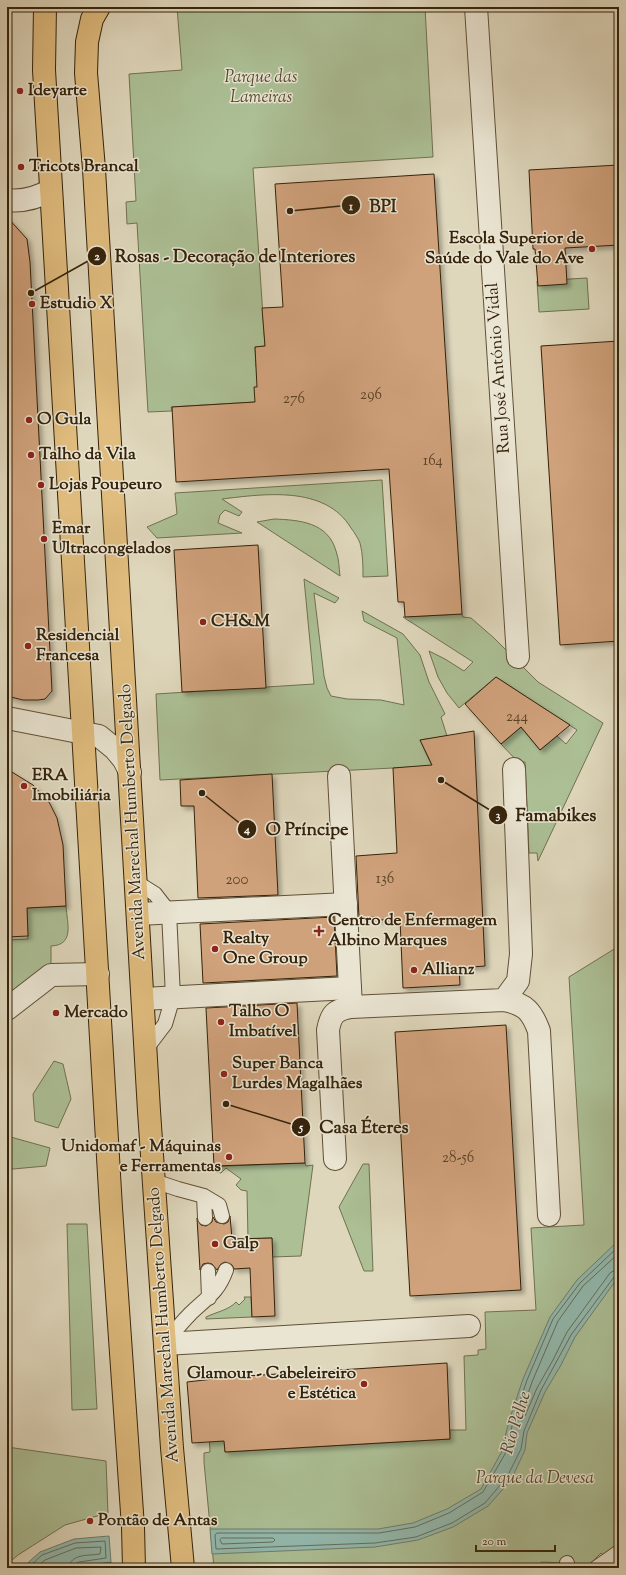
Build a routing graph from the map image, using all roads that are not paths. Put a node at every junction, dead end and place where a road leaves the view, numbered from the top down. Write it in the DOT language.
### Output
graph roads {
  1 [pos="45,7"];
  2 [pos="99,7"];
  3 [pos="476,7"];
  4 [pos="51,190"];
  5 [pos="7,200"];
  6 [pos="518,657"];
  7 [pos="7,718"];
  8 [pos="82,732"];
  9 [pos="514,768"];
  10 [pos="130,772"];
  11 [pos="339,776"];
  12 [pos="136,882"];
  13 [pos="346,904"];
  14 [pos="169,912"];
  15 [pos="138,914"];
  16 [pos="98,974"];
  17 [pos="173,997"];
  18 [pos="350,998"];
  19 [pos="143,999"];
  20 [pos="504,1000"];
  21 [pos="7,1008"];
  22 [pos="146,1049"];
  23 [pos="335,1159"];
  24 [pos="154,1181"];
  25 [pos="204,1196"];
  26 [pos="548,1214"];
  27 [pos="222,1216"];
  28 [pos="205,1218"];
  29 [pos="226,1270"];
  30 [pos="208,1271"];
  31 [pos="209,1298"];
  32 [pos="469,1326"];
  33 [pos="165,1344"];
  34 [pos="619,1552"];
  35 [pos="134,1568"];
  36 [pos="183,1568"];
  37 [pos="596,1568"];
  1 -- 4 [label="main road"];
  2 -- 10 [label="main road, Avenida Marechal Humberto Delgado"];
  3 -- 6 [label="street, Rua José António Vidal"];
  4 -- 5 [label="street"];
  4 -- 8 [label="main road"];
  7 -- 8 [label="street"];
  8 -- 10 [label="street"];
  8 -- 16 [label="main road"];
  9 -- 20 [label="street"];
  10 -- 12 [label="main road, Avenida Marechal Humberto Delgado"];
  11 -- 13 [label="street"];
  12 -- 14 [label="lane"];
  12 -- 15 [label="main road, Avenida Marechal Humberto Delgado"];
  13 -- 14 [label="street"];
  13 -- 18 [label="street"];
  14 -- 15 [label="street"];
  14 -- 17 [label="lane"];
  15 -- 19 [label="main road, Avenida Marechal Humberto Delgado"];
  16 -- 21 [label="street"];
  16 -- 35 [label="main road"];
  17 -- 18 [label="street"];
  17 -- 19 [label="street"];
  17 -- 22 [label="lane"];
  18 -- 20 [label="street"];
  18 -- 23 [label="street"];
  19 -- 22 [label="main road, Avenida Marechal Humberto Delgado"];
  20 -- 26 [label="street"];
  22 -- 24 [label="main road, Avenida Marechal Humberto Delgado"];
  24 -- 25 [label="lane"];
  24 -- 33 [label="main road, Avenida Marechal Humberto Delgado"];
  25 -- 27 [label="lane"];
  25 -- 28 [label="lane"];
  29 -- 31 [label="lane"];
  30 -- 31 [label="lane"];
  31 -- 33 [label="lane"];
  32 -- 33 [label="street"];
  33 -- 36 [label="main road, Avenida Marechal Humberto Delgado"];
  34 -- 37 [label="lane"];
}
